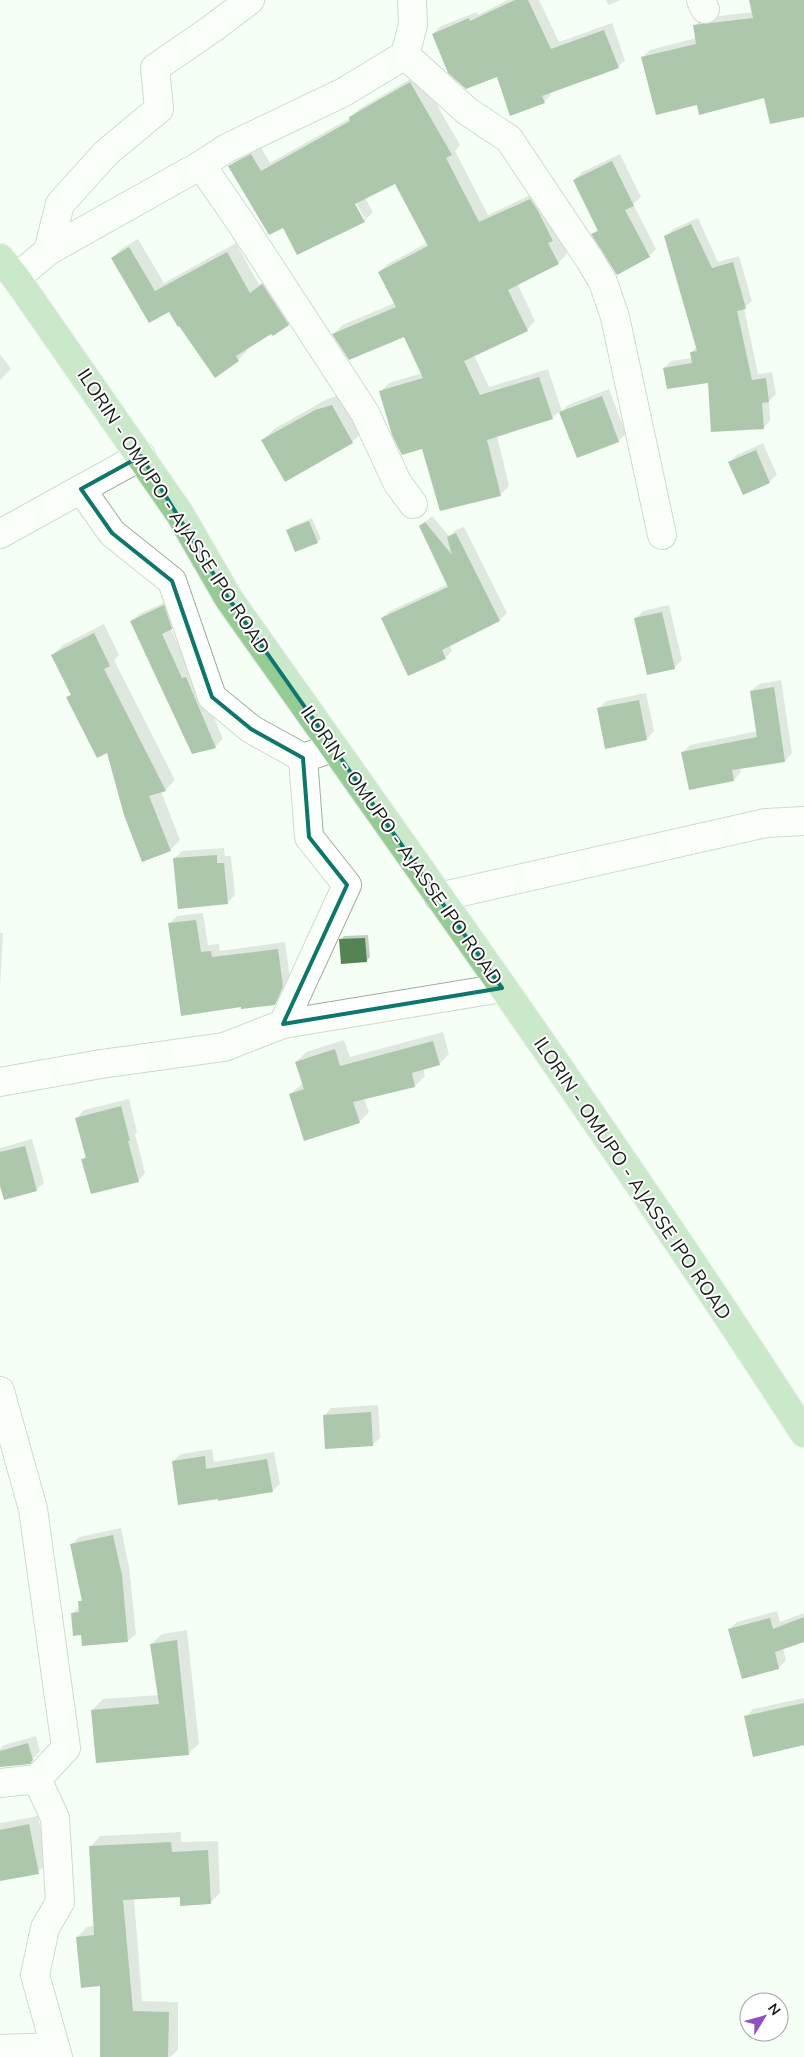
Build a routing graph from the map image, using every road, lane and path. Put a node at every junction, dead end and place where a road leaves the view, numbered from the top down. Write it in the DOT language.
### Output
graph roads {
  1 [pos="250,0"];
  2 [pos="412,0"];
  3 [pos="405,56"];
  4 [pos="201,165"];
  5 [pos="48,252"];
  6 [pos="8,268"];
  7 [pos="141,456"];
  8 [pos="81,489"];
  9 [pos="413,504"];
  10 [pos="0,534"];
  11 [pos="662,535"];
  12 [pos="334,748"];
  13 [pos="303,758"];
  14 [pos="804,821"];
  15 [pos="439,897"];
  16 [pos="502,988"];
  17 [pos="283,1024"];
  18 [pos="0,1082"];
  19 [pos="0,1391"];
  20 [pos="804,1433"];
  21 [pos="37,1778"];
  22 [pos="0,1784"];
  23 [pos="0,2049"];
  24 [pos="56,2052"];
  1 -- 5 [label="street"];
  2 -- 3 [label="street"];
  3 -- 4 [label="street"];
  3 -- 11 [label="street"];
  4 -- 5 [label="street"];
  4 -- 9 [label="street"];
  5 -- 6 [label="street"];
  6 -- 7 [label="highway, ILORIN - OMUPO - AJASSE IPO ROAD"];
  7 -- 8 [label="street"];
  7 -- 12 [label="highway, ILORIN - OMUPO - AJASSE IPO ROAD"];
  8 -- 10 [label="street"];
  8 -- 13 [label="street"];
  12 -- 13 [label="street"];
  12 -- 15 [label="highway, ILORIN - OMUPO - AJASSE IPO ROAD"];
  13 -- 17 [label="street"];
  14 -- 15 [label="street"];
  15 -- 16 [label="highway, ILORIN - OMUPO - AJASSE IPO ROAD"];
  16 -- 17 [label="street"];
  16 -- 20 [label="highway, ILORIN - OMUPO - AJASSE IPO ROAD"];
  17 -- 18 [label="street"];
  19 -- 21 [label="street"];
  21 -- 22 [label="street"];
  21 -- 24 [label="street"];
  23 -- 24 [label="street"];
}
